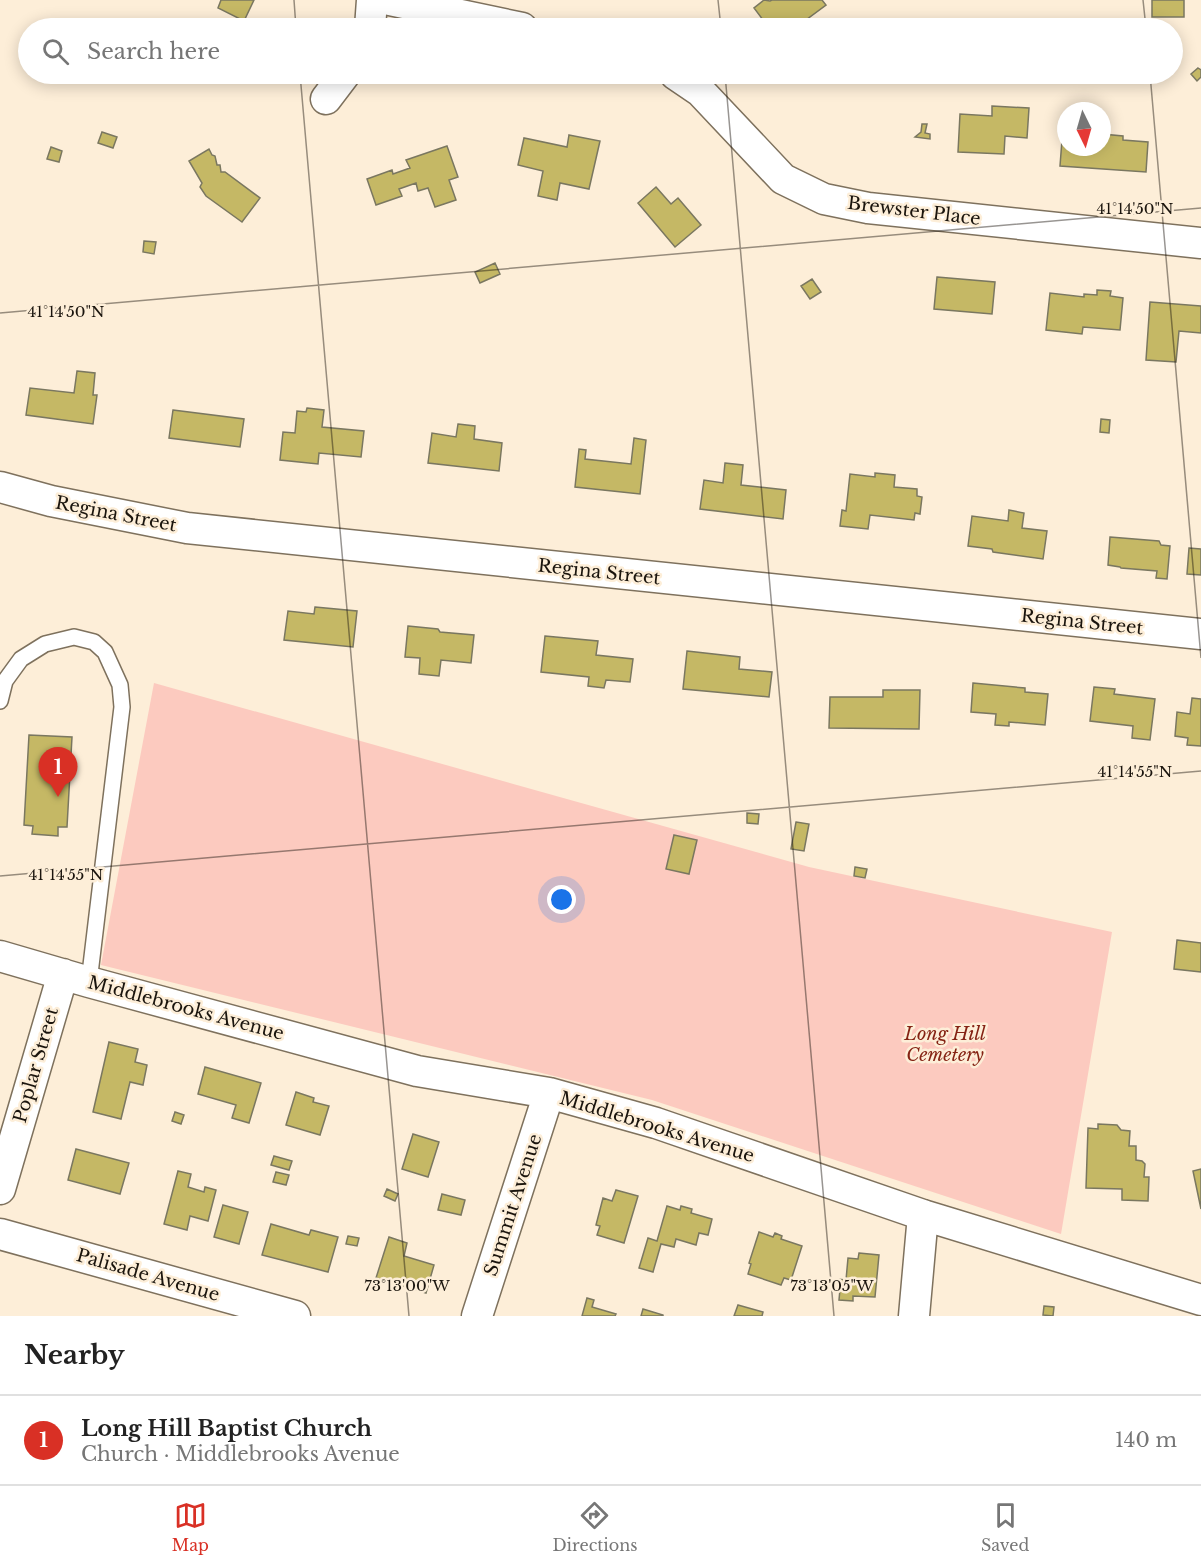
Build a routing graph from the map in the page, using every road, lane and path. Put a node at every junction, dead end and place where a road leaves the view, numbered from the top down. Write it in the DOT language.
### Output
graph roads {
  1 [pos="372,0"];
  2 [pos="390,0"];
  3 [pos="371,18"];
  4 [pos="475,18"];
  5 [pos="337,84"];
  6 [pos="690,84"];
  7 [pos="326,99"];
  8 [pos="1201,243"];
  9 [pos="0,487"];
  10 [pos="1201,634"];
  11 [pos="0,701"];
  12 [pos="0,956"];
  13 [pos="76,978"];
  14 [pos="549,1093"];
  15 [pos="0,1189"];
  16 [pos="923,1215"];
  17 [pos="0,1234"];
  18 [pos="1188,1304"];
  19 [pos="295,1316"];
  20 [pos="477,1316"];
  21 [pos="914,1316"];
  1 -- 3 [label="street"];
  2 -- 4 [label="street"];
  5 -- 7 [label="street"];
  6 -- 8 [label="street, Brewster Place"];
  9 -- 10 [label="street, Regina Street"];
  11 -- 13 [label="lane"];
  12 -- 13 [label="street, Middlebrooks Avenue"];
  13 -- 14 [label="street, Middlebrooks Avenue"];
  13 -- 15 [label="street, Poplar Street"];
  14 -- 16 [label="street, Middlebrooks Avenue"];
  14 -- 20 [label="street, Summit Avenue"];
  16 -- 18 [label="street, Middlebrooks Avenue"];
  16 -- 21 [label="street"];
  17 -- 19 [label="street, Palisade Avenue"];
}
